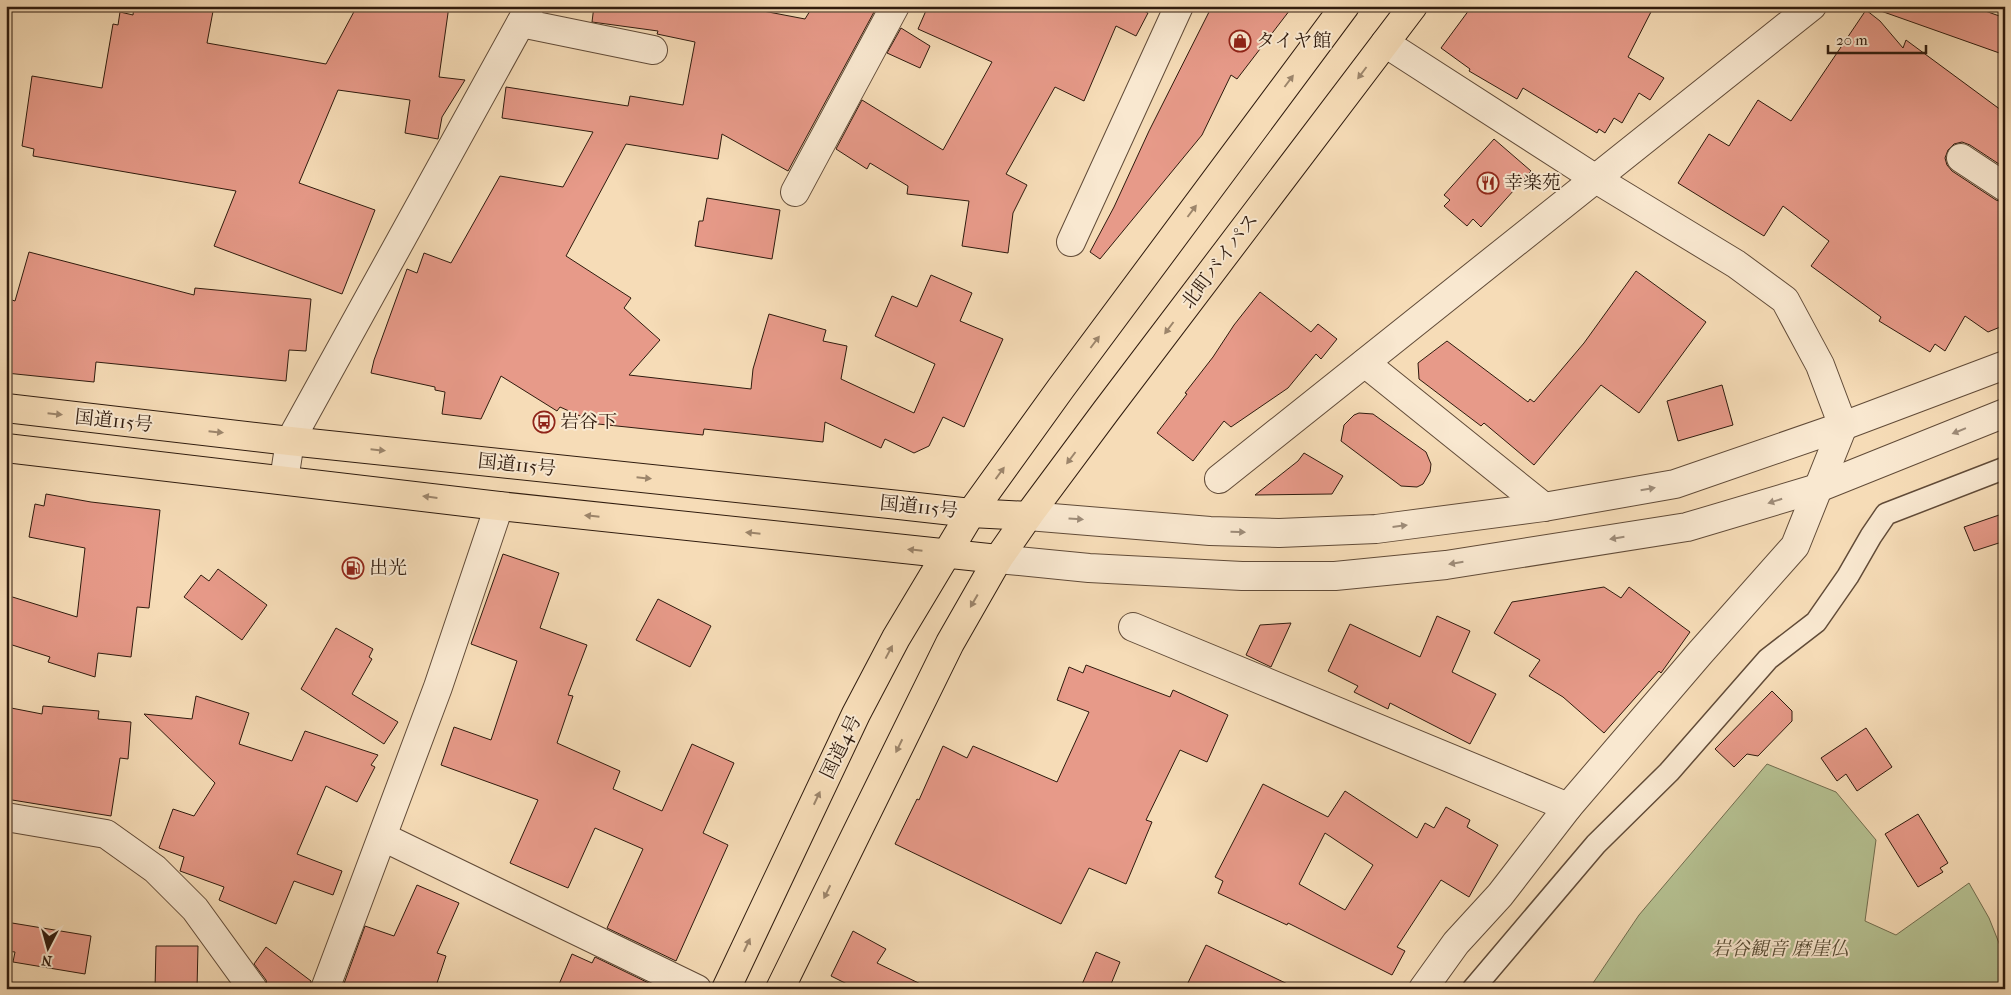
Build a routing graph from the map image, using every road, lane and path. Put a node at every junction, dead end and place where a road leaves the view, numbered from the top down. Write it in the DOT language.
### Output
graph roads {
  1 [pos="895,6"];
  2 [pos="1179,6"];
  3 [pos="1413,6"];
  4 [pos="1344,7"];
  5 [pos="1797,11"];
  6 [pos="525,15"];
  7 [pos="1385,43"];
  8 [pos="653,50"];
  9 [pos="1962,158"];
  10 [pos="1596,179"];
  11 [pos="2005,187"];
  12 [pos="795,192"];
  13 [pos="1071,242"];
  14 [pos="1365,363"];
  15 [pos="2005,365"];
  16 [pos="6,408"];
  17 [pos="2005,413"];
  18 [pos="1843,426"];
  19 [pos="290,440"];
  20 [pos="6,448"];
  21 [pos="2005,468"];
  22 [pos="1218,478"];
  23 [pos="284,480"];
  24 [pos="1818,488"];
  25 [pos="499,506"];
  26 [pos="1544,507"];
  27 [pos="971,513"];
  28 [pos="1028,516"];
  29 [pos="948,553"];
  30 [pos="998,559"];
  31 [pos="1133,627"];
  32 [pos="1568,807"];
  33 [pos="6,817"];
  34 [pos="383,837"];
  35 [pos="253,989"];
  36 [pos="326,989"];
  37 [pos="697,989"];
  38 [pos="726,989"];
  39 [pos="780,989"];
  40 [pos="1423,989"];
  41 [pos="1473,989"];
  1 -- 12 [label="street"];
  2 -- 13 [label="street"];
  3 -- 7 [label="highway, 北町バイパス"];
  27 -- 4 [label="highway, one-way"];
  5 -- 10 [label="street"];
  6 -- 8 [label="street"];
  6 -- 19 [label="street"];
  7 -- 10 [label="street"];
  7 -- 28 [label="highway, 北町バイパス, one-way"];
  9 -- 11 [label="street"];
  10 -- 14 [label="street"];
  10 -- 18 [label="street"];
  14 -- 22 [label="street"];
  14 -- 26 [label="street"];
  15 -- 18 [label="street"];
  16 -- 19 [label="highway, 国道115号, one-way"];
  17 -- 24 [label="street, one-way"];
  18 -- 24 [label="street"];
  26 -- 18 [label="street, one-way"];
  19 -- 23 [label="street"];
  19 -- 27 [label="highway, 国道115号, one-way"];
  20 -- 23 [label="highway, 国道115号"];
  21 -- 41 [label="street"];
  25 -- 23 [label="highway, 国道115号, one-way"];
  24 -- 30 [label="street, one-way"];
  24 -- 32 [label="street"];
  29 -- 25 [label="highway, 国道115号, one-way"];
  25 -- 34 [label="street"];
  28 -- 26 [label="street, one-way"];
  27 -- 28 [label="highway, 国道115号"];
  27 -- 29 [label="highway, 国道4号"];
  28 -- 30 [label="highway"];
  29 -- 30 [label="highway, 国道115号"];
  38 -- 29 [label="highway, 国道4号, one-way"];
  30 -- 39 [label="highway, one-way"];
  31 -- 32 [label="street"];
  32 -- 40 [label="street"];
  33 -- 35 [label="street"];
  34 -- 36 [label="street"];
  34 -- 37 [label="street"];
}
